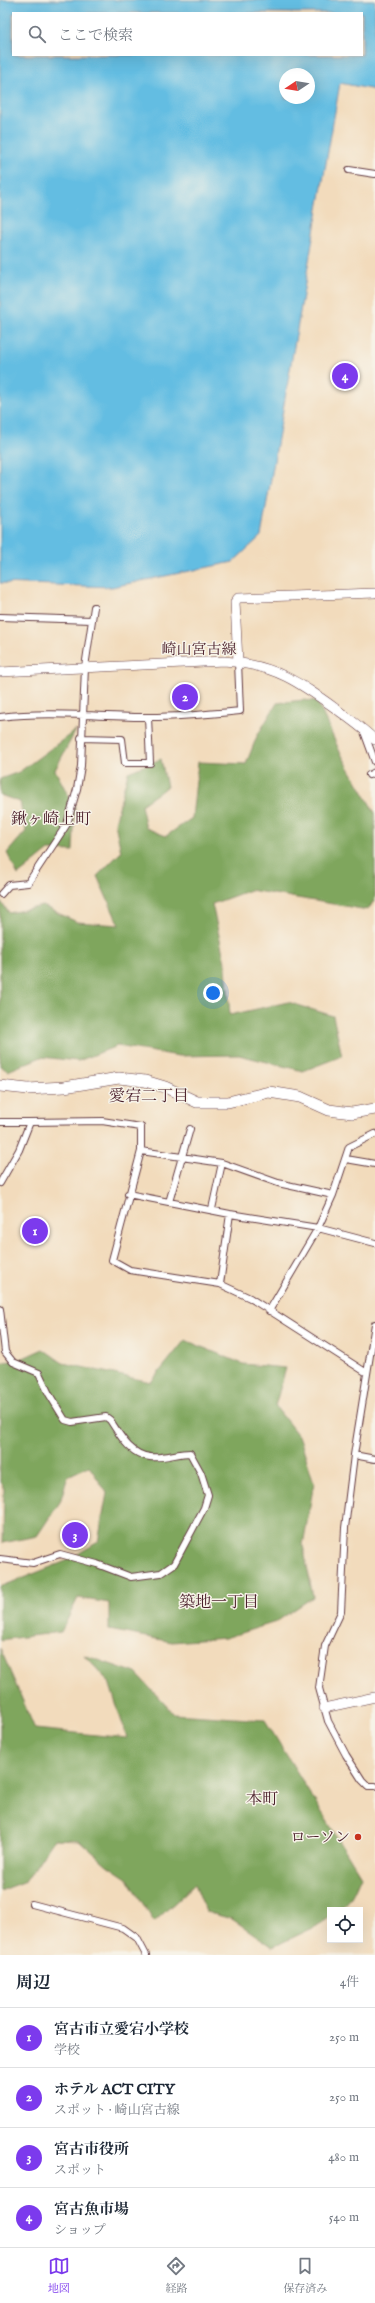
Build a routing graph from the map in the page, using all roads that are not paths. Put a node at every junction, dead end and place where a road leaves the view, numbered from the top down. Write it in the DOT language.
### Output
graph roads {
  1 [pos="349,170"];
  2 [pos="375,174"];
  3 [pos="375,593"];
  4 [pos="94,607"];
  5 [pos="0,616"];
  6 [pos="92,620"];
  7 [pos="238,662"];
  8 [pos="85,667"];
  9 [pos="0,672"];
  10 [pos="83,714"];
  11 [pos="0,716"];
  12 [pos="148,717"];
  13 [pos="363,728"];
  14 [pos="82,738"];
  15 [pos="375,740"];
  16 [pos="375,762"];
  17 [pos="375,772"];
  18 [pos="368,775"];
  19 [pos="1,894"];
  20 [pos="0,1086"];
  21 [pos="375,1109"];
  22 [pos="0,1122"];
  23 [pos="30,1122"];
  24 [pos="190,1129"];
  25 [pos="375,1134"];
  26 [pos="141,1151"];
  27 [pos="181,1156"];
  28 [pos="346,1158"];
  29 [pos="222,1163"];
  30 [pos="375,1164"];
  31 [pos="0,1183"];
  32 [pos="128,1194"];
  33 [pos="333,1195"];
  34 [pos="169,1202"];
  35 [pos="212,1210"];
  36 [pos="230,1214"];
  37 [pos="318,1228"];
  38 [pos="375,1243"];
  39 [pos="220,1284"];
  40 [pos="0,1309"];
  41 [pos="269,1311"];
  42 [pos="375,1324"];
  43 [pos="367,1373"];
  44 [pos="354,1455"];
  45 [pos="375,1459"];
  46 [pos="0,1560"];
  47 [pos="375,1697"];
  48 [pos="324,1708"];
  49 [pos="375,1786"];
  50 [pos="32,1904"];
  51 [pos="146,1955"];
  1 -- 2 [label="street"];
  3 -- 7 [label="main road"];
  4 -- 6 [label="street"];
  5 -- 6 [label="street"];
  6 -- 8 [label="street"];
  7 -- 8 [label="main road, 崎山宮古線"];
  7 -- 12 [label="street"];
  7 -- 13 [label="main road, 崎山宮古線"];
  8 -- 9 [label="main road, 崎山宮古線"];
  8 -- 10 [label="street"];
  10 -- 11 [label="street"];
  10 -- 12 [label="street"];
  10 -- 14 [label="street"];
  12 -- 14 [label="street"];
  13 -- 15 [label="main road, 崎山宮古線"];
  13 -- 16 [label="street"];
  14 -- 19 [label="street"];
  17 -- 18 [label="street"];
  20 -- 21 [label="highway"];
  22 -- 23 [label="street"];
  23 -- 26 [label="street"];
  23 -- 31 [label="street"];
  24 -- 27 [label="street"];
  25 -- 28 [label="street"];
  26 -- 27 [label="street"];
  26 -- 32 [label="street"];
  27 -- 29 [label="street"];
  27 -- 34 [label="street"];
  28 -- 30 [label="street"];
  28 -- 33 [label="street"];
  29 -- 33 [label="street"];
  29 -- 35 [label="street"];
  32 -- 34 [label="street"];
  32 -- 39 [label="street"];
  33 -- 37 [label="street"];
  34 -- 35 [label="street"];
  35 -- 36 [label="street"];
  36 -- 37 [label="street"];
  36 -- 39 [label="street"];
  37 -- 38 [label="street"];
  37 -- 41 [label="street"];
  39 -- 41 [label="street"];
  40 -- 46 [label="street"];
  41 -- 43 [label="street"];
  42 -- 43 [label="street"];
  43 -- 44 [label="street"];
  44 -- 45 [label="street"];
  44 -- 48 [label="street"];
  47 -- 48 [label="main road"];
  48 -- 49 [label="street"];
  50 -- 51 [label="street"];
}
